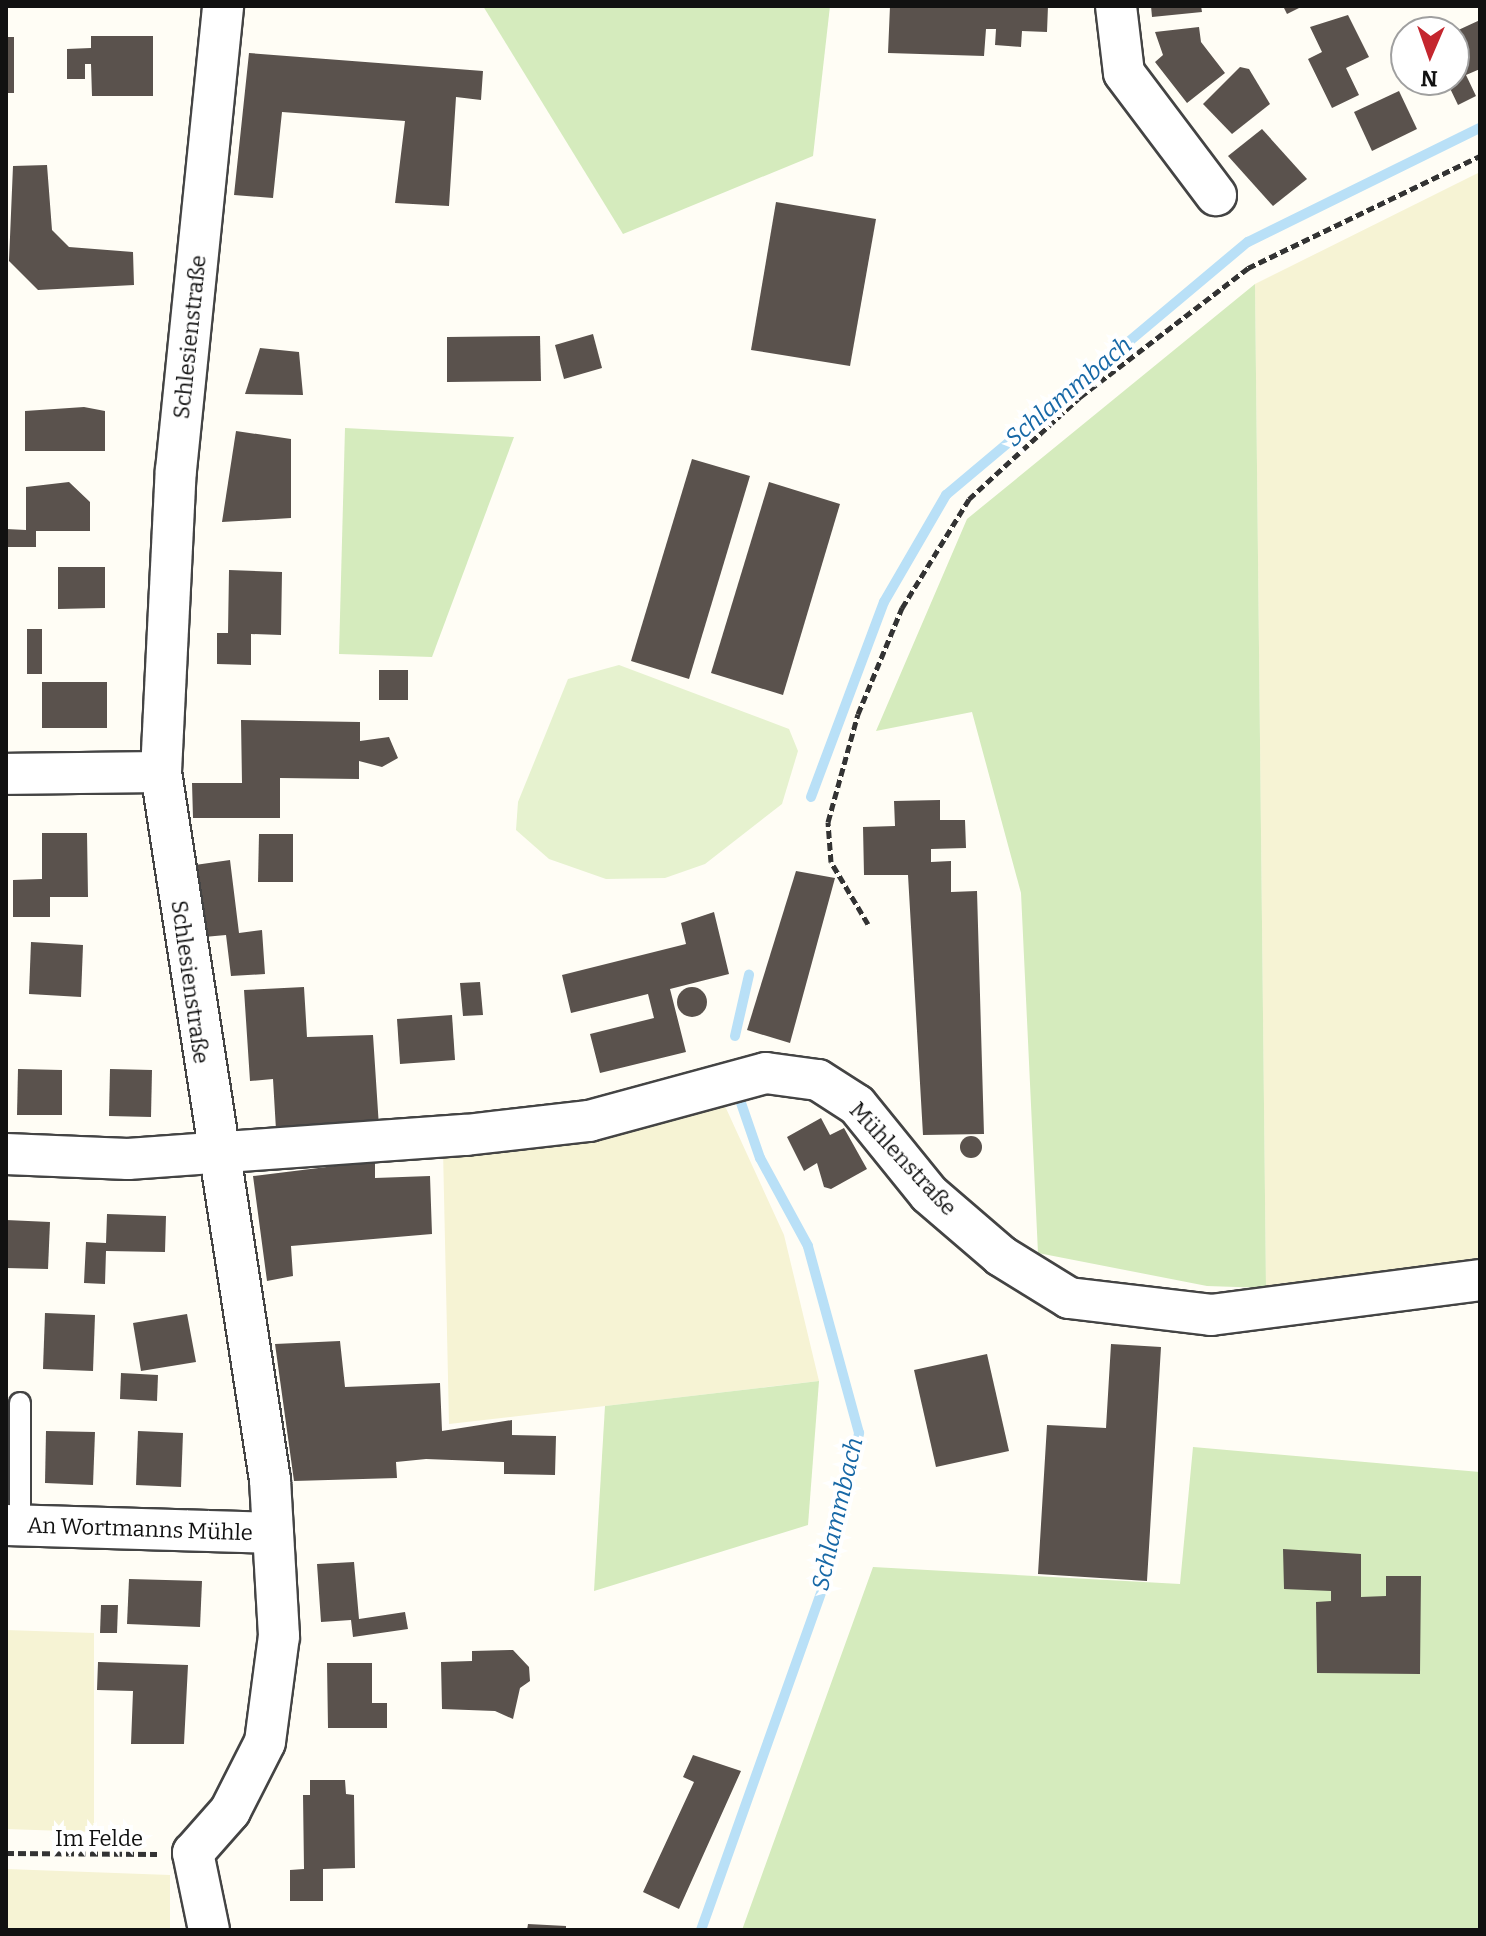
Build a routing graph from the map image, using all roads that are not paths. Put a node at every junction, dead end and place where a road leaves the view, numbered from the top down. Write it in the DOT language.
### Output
graph roads {
  1 [pos="223,6"];
  2 [pos="1116,6"];
  3 [pos="1216,195"];
  4 [pos="161,772"];
  5 [pos="6,774"];
  6 [pos="215,1151"];
  7 [pos="6,1154"];
  8 [pos="1480,1280"];
  9 [pos="20,1403"];
  10 [pos="13,1525"];
  11 [pos="273,1533"];
  12 [pos="209,1930"];
  1 -- 4 [label="street, Schlesienstraße"];
  2 -- 3 [label="street"];
  4 -- 5 [label="street"];
  4 -- 6 [label="street, Schlesienstraße"];
  6 -- 7 [label="street"];
  6 -- 8 [label="street, Mühlenstraße"];
  6 -- 11 [label="street, Schlesienstraße"];
  9 -- 10 [label="lane"];
  10 -- 11 [label="street, An Wortmanns Mühle"];
  11 -- 12 [label="street, Schlesienstraße"];
}
